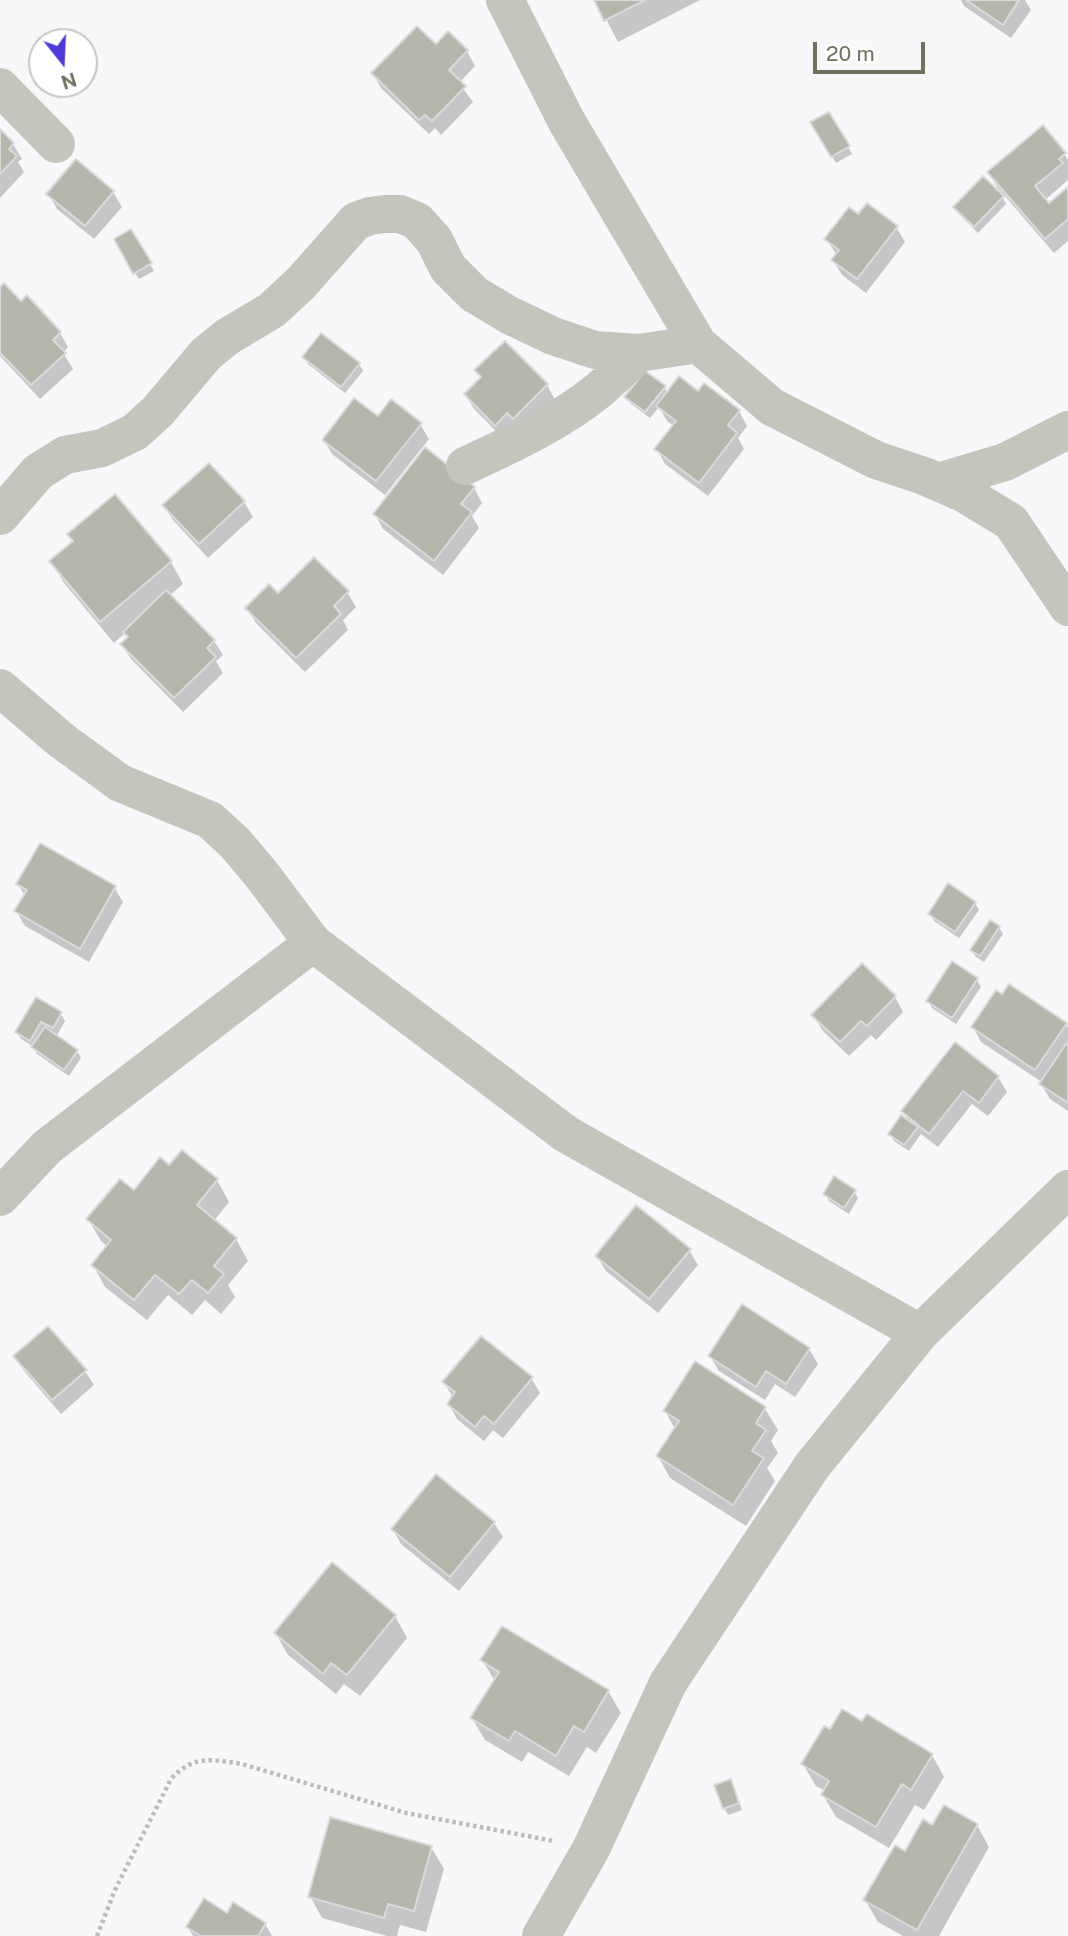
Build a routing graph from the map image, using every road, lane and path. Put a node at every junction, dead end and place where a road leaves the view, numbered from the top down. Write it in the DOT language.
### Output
graph roads {
  1 [pos="505,0"];
  2 [pos="0,88"];
  3 [pos="56,144"];
  4 [pos="698,344"];
  5 [pos="639,353"];
  6 [pos="1068,429"];
  7 [pos="465,466"];
  8 [pos="938,482"];
  9 [pos="0,516"];
  10 [pos="1068,607"];
  11 [pos="0,688"];
  12 [pos="313,943"];
  13 [pos="1068,1189"];
  14 [pos="0,1197"];
  15 [pos="920,1333"];
  16 [pos="591,1849"];
  17 [pos="97,1936"];
  18 [pos="541,1936"];
  1 -- 4 [label="street"];
  2 -- 3 [label="street"];
  4 -- 5 [label="street"];
  4 -- 8 [label="street"];
  5 -- 7 [label="street"];
  5 -- 9 [label="street"];
  6 -- 8 [label="street"];
  8 -- 10 [label="street"];
  11 -- 12 [label="street"];
  12 -- 14 [label="street"];
  12 -- 15 [label="street"];
  13 -- 15 [label="street"];
  15 -- 16 [label="street"];
  16 -- 17 [label="path"];
  16 -- 18 [label="street"];
}
